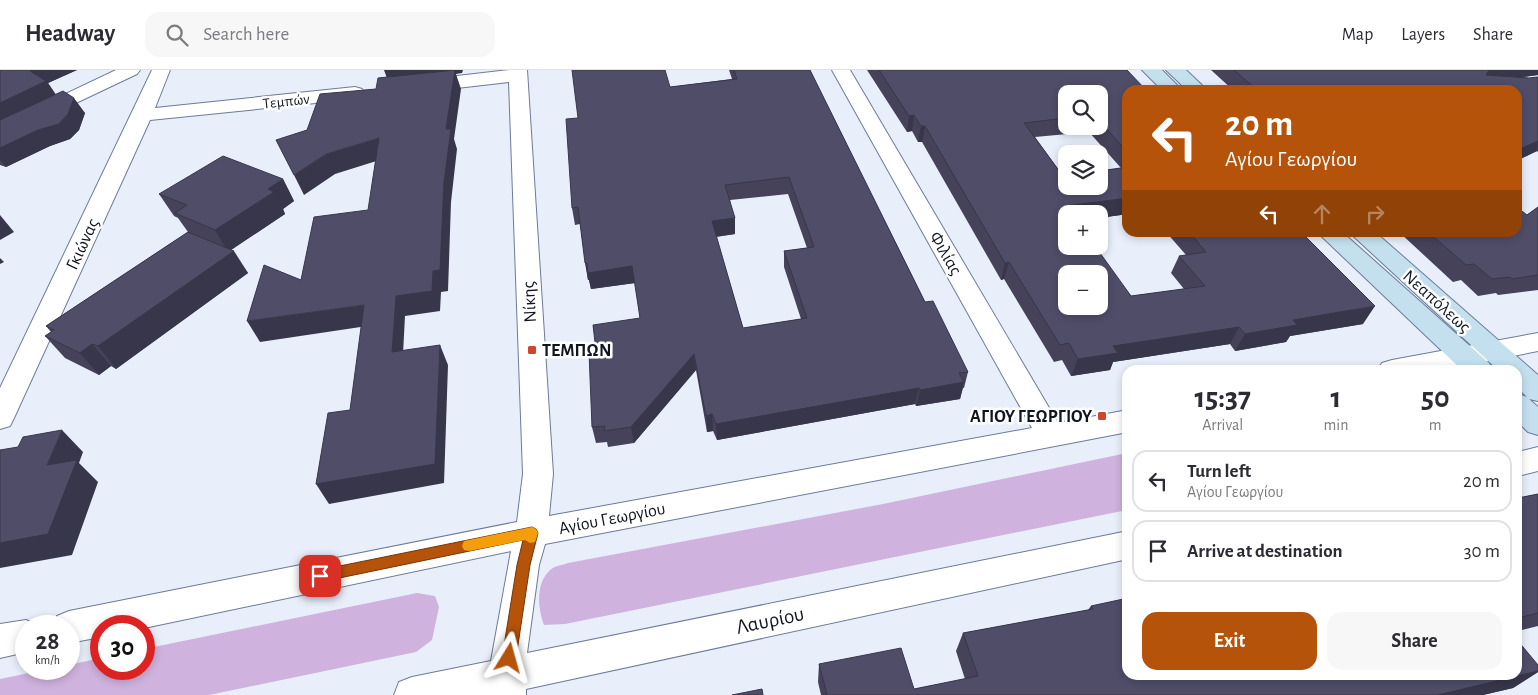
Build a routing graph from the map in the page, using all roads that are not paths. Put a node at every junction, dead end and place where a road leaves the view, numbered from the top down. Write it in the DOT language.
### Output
graph roads {
  1 [pos="130,70"];
  2 [pos="161,70"];
  3 [pos="841,70"];
  4 [pos="1151,70"];
  5 [pos="1175,70"];
  6 [pos="518,73"];
  7 [pos="1168,85"];
  8 [pos="1192,85"];
  9 [pos="400,89"];
  10 [pos="370,92"];
  11 [pos="142,116"];
  12 [pos="0,133"];
  13 [pos="1334,237"];
  14 [pos="1365,237"];
  15 [pos="1538,342"];
  16 [pos="1479,359"];
  17 [pos="1432,365"];
  18 [pos="1498,365"];
  19 [pos="1522,376"];
  20 [pos="1538,391"];
  21 [pos="1522,409"];
  22 [pos="0,418"];
  23 [pos="1122,422"];
  24 [pos="1538,424"];
  25 [pos="1051,436"];
  26 [pos="1538,459"];
  27 [pos="1522,463"];
  28 [pos="532,533"];
  29 [pos="1122,546"];
  30 [pos="80,625"];
  31 [pos="15,638"];
  32 [pos="0,641"];
  33 [pos="507,685"];
  34 [pos="412,695"];
  1 -- 12 [label="street"];
  2 -- 11 [label="street, Γκιώνας"];
  3 -- 25 [label="street, Φιλίας"];
  4 -- 7 [label="street"];
  5 -- 8 [label="street"];
  6 -- 9 [label="street"];
  6 -- 28 [label="street, Νίκης"];
  10 -- 11 [label="street, Τεμπών"];
  11 -- 22 [label="street, Γκιώνας"];
  13 -- 16 [label="street, Νεαπόλεως"];
  14 -- 16 [label="street, Νεαπόλεως"];
  15 -- 16 [label="street"];
  16 -- 17 [label="street"];
  16 -- 18 [label="street, Νεαπόλεως"];
  19 -- 20 [label="street, Νεαπόλεως"];
  21 -- 24 [label="street"];
  23 -- 25 [label="street, Αγίου Γεωργίου"];
  25 -- 28 [label="street, Αγίου Γεωργίου"];
  26 -- 27 [label="street"];
  28 -- 30 [label="street, Αγίου Γεωργίου"];
  28 -- 33 [label="street, Νίκης"];
  29 -- 33 [label="street, Λαυρίου"];
  31 -- 32 [label="street"];
  33 -- 34 [label="street, Λαυρίου"];
}
